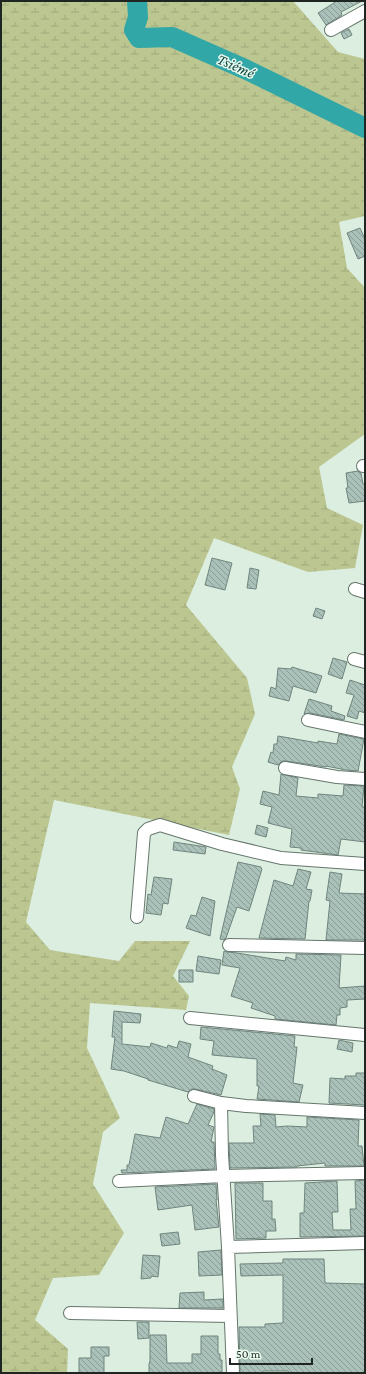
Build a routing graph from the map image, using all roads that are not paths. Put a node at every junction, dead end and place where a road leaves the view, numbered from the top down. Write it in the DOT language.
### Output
graph roads {
  1 [pos="365,11"];
  2 [pos="331,30"];
  3 [pos="308,720"];
  4 [pos="365,732"];
  5 [pos="285,768"];
  6 [pos="365,779"];
  7 [pos="365,864"];
  8 [pos="137,917"];
  9 [pos="229,945"];
  10 [pos="365,948"];
  11 [pos="190,1018"];
  12 [pos="365,1035"];
  13 [pos="194,1096"];
  14 [pos="221,1103"];
  15 [pos="365,1113"];
  16 [pos="364,1173"];
  17 [pos="224,1176"];
  18 [pos="119,1181"];
  19 [pos="365,1243"];
  20 [pos="228,1247"];
  21 [pos="70,1313"];
  22 [pos="230,1316"];
  23 [pos="233,1373"];
  1 -- 2 [label="street"];
  3 -- 4 [label="street"];
  5 -- 6 [label="street"];
  7 -- 8 [label="street"];
  9 -- 10 [label="street"];
  11 -- 12 [label="street"];
  13 -- 14 [label="street"];
  14 -- 15 [label="street"];
  14 -- 17 [label="street"];
  16 -- 17 [label="street"];
  17 -- 18 [label="street"];
  17 -- 20 [label="street"];
  19 -- 20 [label="street"];
  20 -- 22 [label="street"];
  21 -- 22 [label="street"];
  22 -- 23 [label="street"];
}
